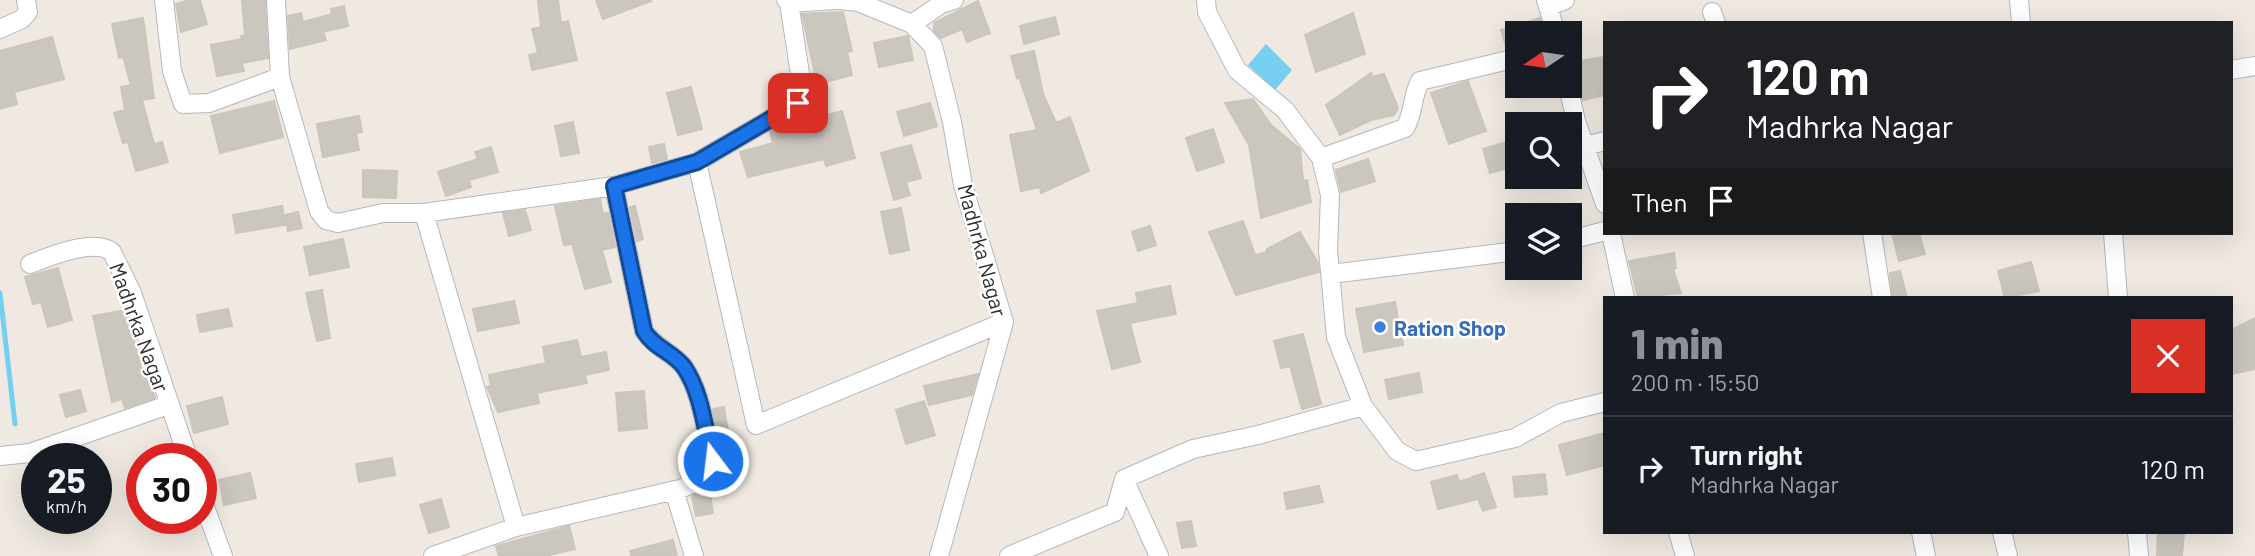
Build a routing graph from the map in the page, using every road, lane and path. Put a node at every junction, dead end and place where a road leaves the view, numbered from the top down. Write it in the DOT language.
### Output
graph roads {
  1 [pos="26,0"];
  2 [pos="164,0"];
  3 [pos="276,0"];
  4 [pos="838,0"];
  5 [pos="954,0"];
  6 [pos="1206,0"];
  7 [pos="1565,0"];
  8 [pos="2018,0"];
  9 [pos="788,1"];
  10 [pos="1547,3"];
  11 [pos="1552,21"];
  12 [pos="2021,21"];
  13 [pos="912,24"];
  14 [pos="0,29"];
  15 [pos="1505,61"];
  16 [pos="2255,65"];
  17 [pos="2233,70"];
  18 [pos="280,77"];
  19 [pos="1571,98"];
  20 [pos="1603,142"];
  21 [pos="1585,146"];
  22 [pos="1321,158"];
  23 [pos="697,162"];
  24 [pos="614,186"];
  25 [pos="1603,198"];
  26 [pos="424,213"];
  27 [pos="1603,232"];
  28 [pos="1611,235"];
  29 [pos="1872,235"];
  30 [pos="2113,235"];
  31 [pos="1582,237"];
  32 [pos="1505,252"];
  33 [pos="30,264"];
  34 [pos="1331,274"];
  35 [pos="1625,296"];
  36 [pos="1882,296"];
  37 [pos="2118,296"];
  38 [pos="1004,322"];
  39 [pos="1361,402"];
  40 [pos="1603,402"];
  41 [pos="168,405"];
  42 [pos="182,443"];
  43 [pos="0,456"];
  44 [pos="1124,479"];
  45 [pos="674,490"];
  46 [pos="516,527"];
  47 [pos="215,534"];
  48 [pos="1679,534"];
  49 [pos="1921,534"];
  50 [pos="2003,534"];
  51 [pos="2137,534"];
  52 [pos="223,556"];
  53 [pos="433,556"];
  54 [pos="694,556"];
  55 [pos="939,556"];
  56 [pos="1009,556"];
  57 [pos="1159,556"];
  58 [pos="1685,556"];
  59 [pos="1926,556"];
  60 [pos="2008,556"];
  61 [pos="2139,556"];
  1 -- 14 [label="street"];
  2 -- 18 [label="street"];
  3 -- 18 [label="street"];
  4 -- 9 [label="street, Madhrka Nagar"];
  4 -- 13 [label="street, Madhrka Nagar"];
  5 -- 13 [label="street"];
  6 -- 22 [label="street"];
  7 -- 10 [label="street"];
  8 -- 12 [label="street"];
  9 -- 23 [label="street, Madhrka Nagar"];
  10 -- 11 [label="street"];
  13 -- 38 [label="street, Madhrka Nagar"];
  15 -- 22 [label="street"];
  16 -- 17 [label="street"];
  18 -- 26 [label="street, Madhrka Nagar"];
  19 -- 21 [label="street"];
  20 -- 21 [label="street"];
  21 -- 25 [label="street"];
  22 -- 34 [label="street"];
  23 -- 24 [label="street, Madhrka Nagar"];
  23 -- 38 [label="street"];
  24 -- 26 [label="street, Madhrka Nagar"];
  24 -- 45 [label="street"];
  26 -- 46 [label="street"];
  27 -- 31 [label="street"];
  28 -- 35 [label="street"];
  29 -- 36 [label="street"];
  30 -- 37 [label="street"];
  32 -- 34 [label="street"];
  33 -- 41 [label="street, Madhrka Nagar"];
  34 -- 39 [label="street"];
  38 -- 55 [label="street, Madhrka Nagar"];
  39 -- 40 [label="street"];
  39 -- 44 [label="street"];
  41 -- 42 [label="street, Madhrka Nagar"];
  41 -- 43 [label="street, Madhrka Nagar"];
  44 -- 56 [label="street"];
  44 -- 57 [label="street"];
  45 -- 46 [label="street"];
  45 -- 54 [label="street"];
  46 -- 53 [label="street"];
  47 -- 52 [label="street"];
  48 -- 58 [label="street"];
  49 -- 59 [label="street"];
  50 -- 60 [label="street"];
  51 -- 61 [label="street"];
}
